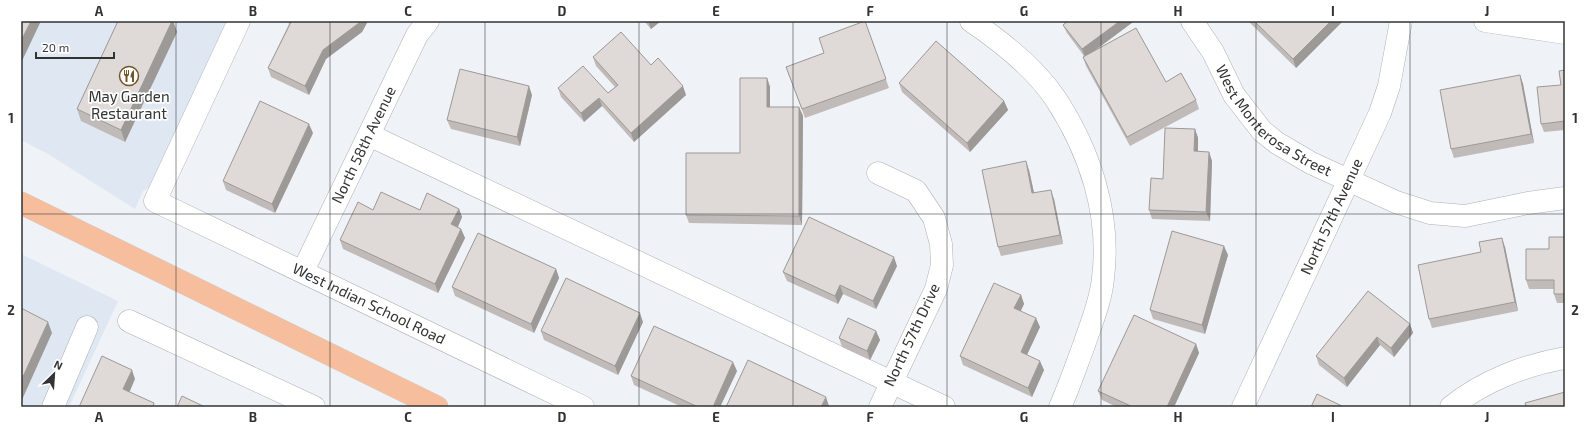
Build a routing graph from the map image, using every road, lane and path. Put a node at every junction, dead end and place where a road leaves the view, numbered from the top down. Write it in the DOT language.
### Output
graph roads {
  1 [pos="239,21"];
  2 [pos="428,21"];
  3 [pos="971,21"];
  4 [pos="1192,21"];
  5 [pos="1401,21"];
  6 [pos="1485,21"];
  7 [pos="1565,33"];
  8 [pos="369,135"];
  9 [pos="878,173"];
  10 [pos="1349,181"];
  11 [pos="1565,198"];
  12 [pos="21,203"];
  13 [pos="303,271"];
  14 [pos="129,321"];
  15 [pos="87,327"];
  16 [pos="1565,358"];
  17 [pos="891,383"];
  18 [pos="53,407"];
  19 [pos="314,407"];
  20 [pos="437,407"];
  21 [pos="583,407"];
  22 [pos="880,407"];
  23 [pos="944,407"];
  24 [pos="1060,407"];
  25 [pos="1243,407"];
  26 [pos="1451,407"];
  1 -- 13 [label="street, West Indian School Road"];
  2 -- 8 [label="street, North 58th Avenue"];
  3 -- 24 [label="street"];
  4 -- 10 [label="street, West Monterosa Street"];
  5 -- 10 [label="street, North 57th Avenue"];
  6 -- 7 [label="street"];
  8 -- 13 [label="street, North 58th Avenue"];
  8 -- 17 [label="street"];
  9 -- 17 [label="street, North 57th Drive"];
  10 -- 11 [label="street, West Monterosa Street"];
  10 -- 25 [label="street, North 57th Avenue"];
  12 -- 20 [label="main road"];
  13 -- 21 [label="street, West Indian School Road"];
  14 -- 19 [label="street"];
  15 -- 18 [label="street"];
  16 -- 26 [label="street"];
  17 -- 22 [label="street, North 57th Drive"];
  17 -- 23 [label="street"];
}
